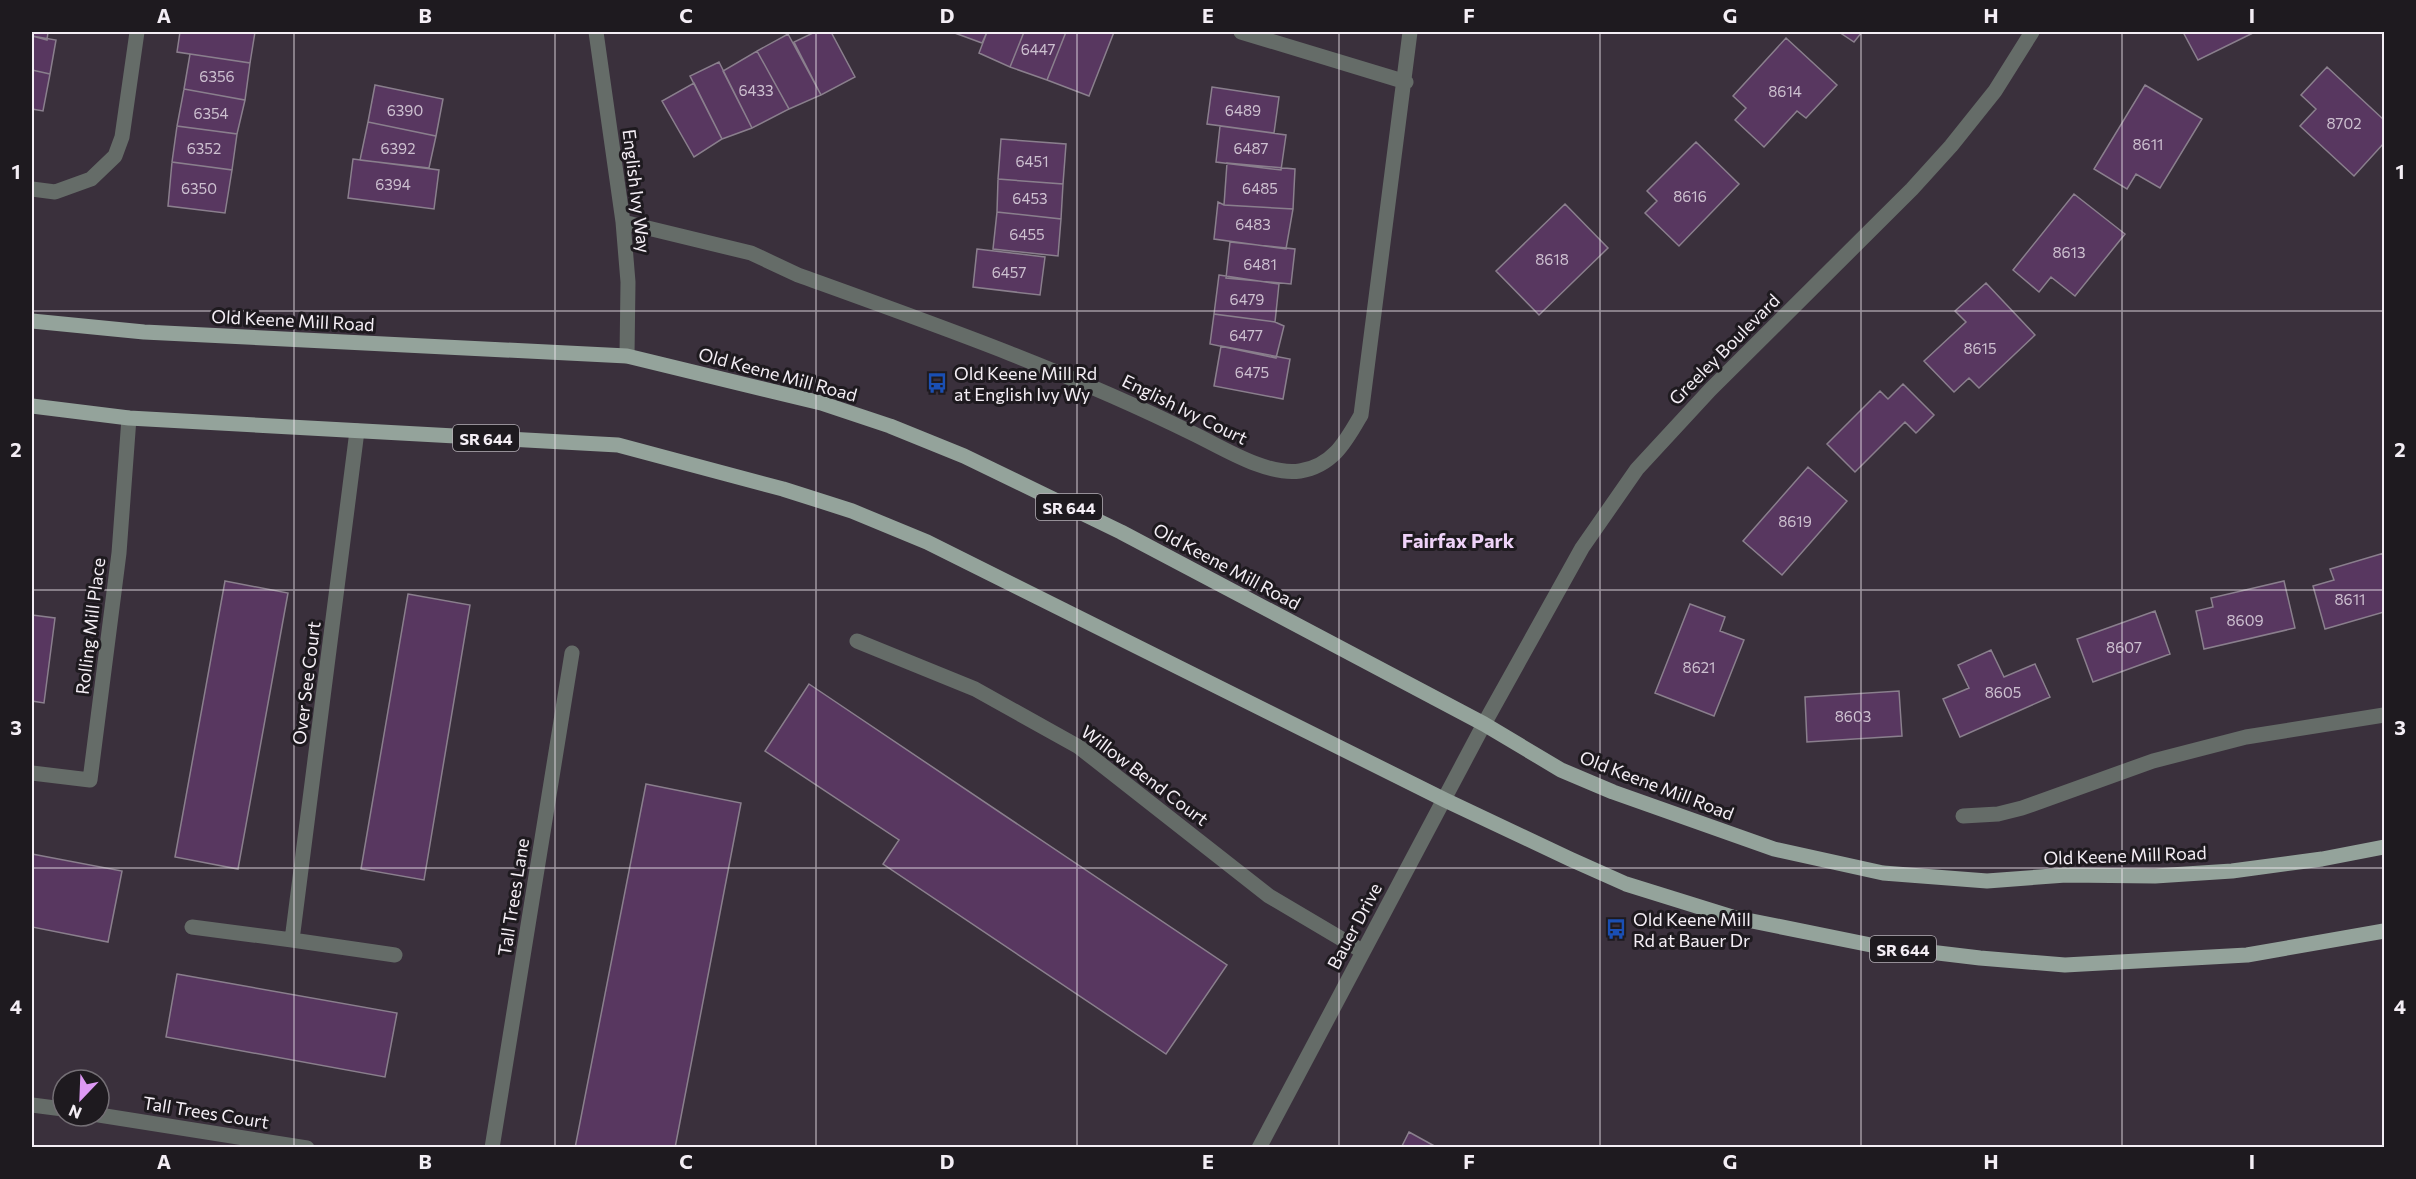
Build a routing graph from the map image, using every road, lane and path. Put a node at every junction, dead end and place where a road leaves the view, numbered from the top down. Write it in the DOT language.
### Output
graph roads {
  1 [pos="137,32"];
  2 [pos="596,32"];
  3 [pos="1241,32"];
  4 [pos="1410,32"];
  5 [pos="2032,32"];
  6 [pos="1406,82"];
  7 [pos="32,189"];
  8 [pos="623,222"];
  9 [pos="32,321"];
  10 [pos="627,356"];
  11 [pos="32,406"];
  12 [pos="129,418"];
  13 [pos="357,431"];
  14 [pos="857,641"];
  15 [pos="572,653"];
  16 [pos="2385,715"];
  17 [pos="1484,724"];
  18 [pos="32,773"];
  19 [pos="1445,800"];
  20 [pos="1963,816"];
  21 [pos="2385,848"];
  22 [pos="192,927"];
  23 [pos="2385,931"];
  24 [pos="292,940"];
  25 [pos="1362,951"];
  26 [pos="395,955"];
  27 [pos="32,1105"];
  28 [pos="51,1107"];
  29 [pos="111,1117"];
  30 [pos="307,1148"];
  31 [pos="492,1148"];
  32 [pos="1259,1148"];
  1 -- 7 [label="street"];
  2 -- 8 [label="street, English Ivy Way"];
  3 -- 6 [label="street"];
  4 -- 6 [label="street, English Ivy Court"];
  5 -- 17 [label="street, Greeley Boulevard"];
  6 -- 8 [label="street, English Ivy Court"];
  8 -- 10 [label="street, English Ivy Way"];
  9 -- 10 [label="main road, Old Keene Mill Road / SR 644"];
  10 -- 17 [label="main road, Old Keene Mill Road / SR 644"];
  11 -- 12 [label="main road, SR 644"];
  12 -- 13 [label="main road, SR 644"];
  12 -- 18 [label="street, Rolling Mill Place"];
  13 -- 19 [label="main road, SR 644"];
  13 -- 24 [label="street, Over See Court"];
  14 -- 25 [label="street, Willow Bend Court"];
  15 -- 31 [label="street, Tall Trees Lane"];
  16 -- 20 [label="street"];
  17 -- 19 [label="street, Bauer Drive"];
  17 -- 21 [label="main road, Old Keene Mill Road / SR 644"];
  19 -- 23 [label="main road, SR 644"];
  19 -- 25 [label="street, Bauer Drive"];
  22 -- 24 [label="street"];
  24 -- 26 [label="street"];
  25 -- 32 [label="street, Bauer Drive"];
  27 -- 28 [label="street"];
  29 -- 30 [label="street, Tall Trees Court"];
}
